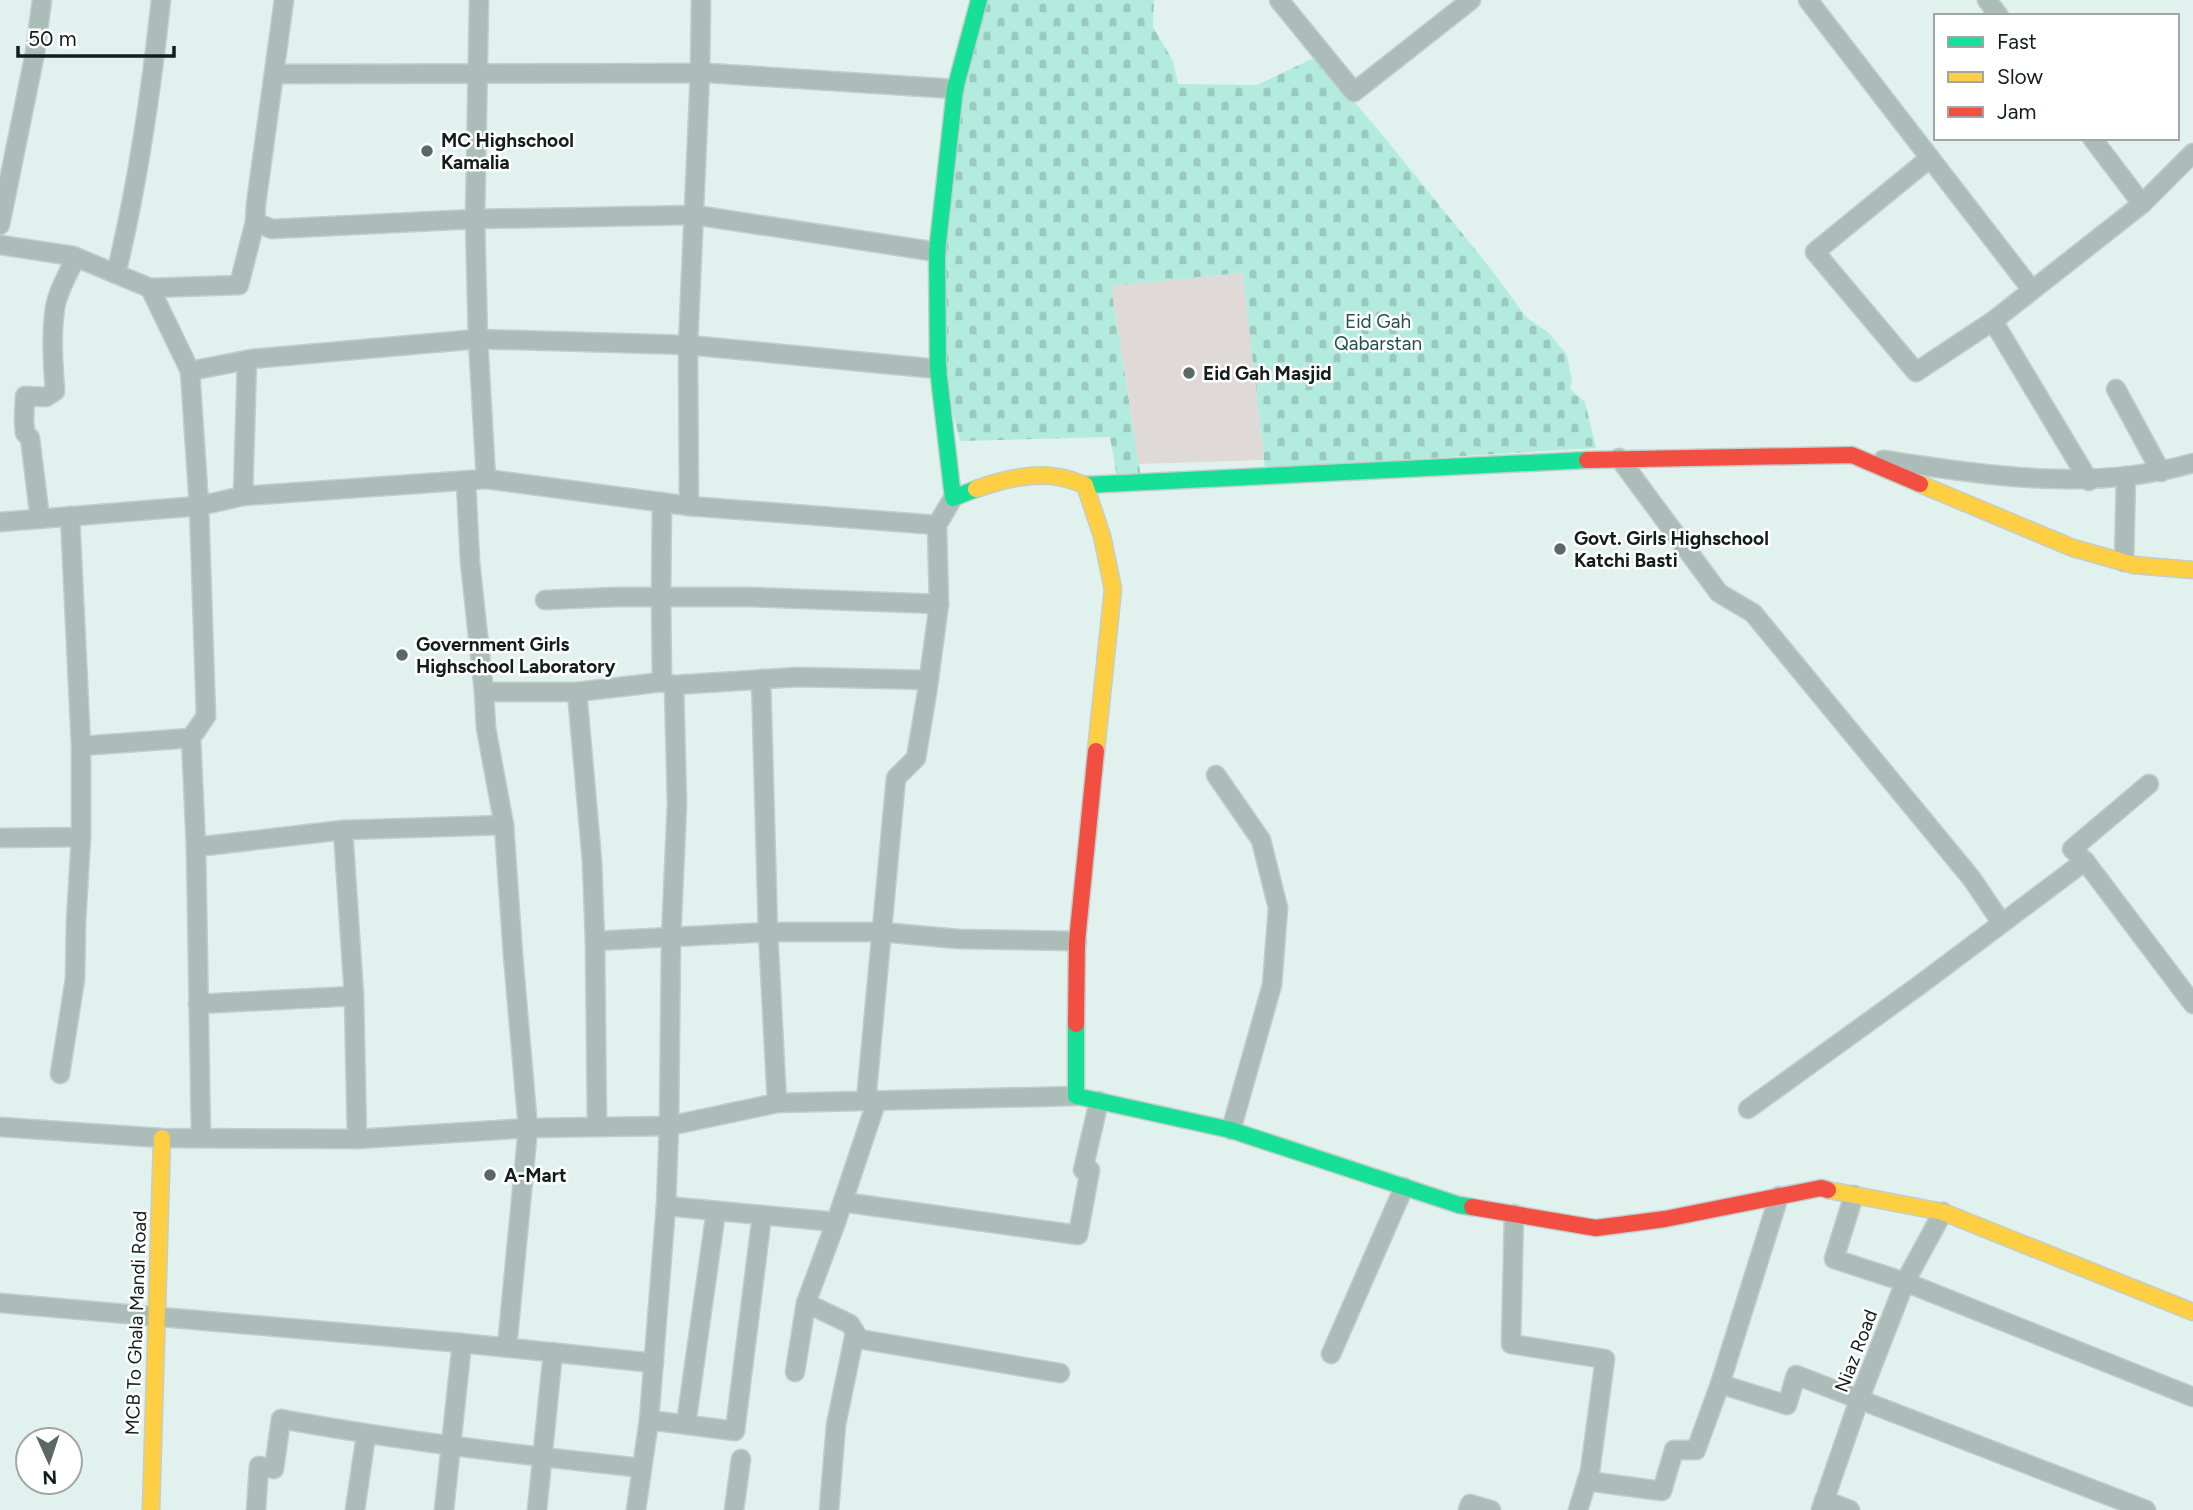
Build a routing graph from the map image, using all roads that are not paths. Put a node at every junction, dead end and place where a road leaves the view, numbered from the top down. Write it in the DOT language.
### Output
graph roads {
  1 [pos="42,0"];
  2 [pos="161,0"];
  3 [pos="284,0"];
  4 [pos="480,0"];
  5 [pos="701,0"];
  6 [pos="978,0"];
  7 [pos="1279,0"];
  8 [pos="1471,0"];
  9 [pos="1812,1"];
  10 [pos="478,72"];
  11 [pos="700,73"];
  12 [pos="274,74"];
  13 [pos="956,89"];
  14 [pos="2094,140"];
  15 [pos="2193,153"];
  16 [pos="1930,158"];
  17 [pos="2142,204"];
  18 [pos="695,215"];
  19 [pos="475,219"];
  20 [pos="255,222"];
  21 [pos="0,225"];
  22 [pos="0,245"];
  23 [pos="937,252"];
  24 [pos="76,258"];
  25 [pos="116,274"];
  26 [pos="150,288"];
  27 [pos="2032,290"];
  28 [pos="1993,321"];
  29 [pos="478,338"];
  30 [pos="688,345"];
  31 [pos="247,360"];
  32 [pos="938,369"];
  33 [pos="190,371"];
  34 [pos="2116,389"];
  35 [pos="1852,455"];
  36 [pos="1619,458"];
  37 [pos="2193,463"];
  38 [pos="2161,472"];
  39 [pos="2126,476"];
  40 [pos="486,479"];
  41 [pos="2089,481"];
  42 [pos="466,482"];
  43 [pos="1085,485"];
  44 [pos="243,496"];
  45 [pos="953,498"];
  46 [pos="662,502"];
  47 [pos="199,506"];
  48 [pos="688,506"];
  49 [pos="70,516"];
  50 [pos="40,519"];
  51 [pos="0,522"];
  52 [pos="937,526"];
  53 [pos="2124,562"];
  54 [pos="2193,570"];
  55 [pos="660,598"];
  56 [pos="545,600"];
  57 [pos="939,604"];
  58 [pos="761,679"];
  59 [pos="929,680"];
  60 [pos="668,684"];
  61 [pos="484,692"];
  62 [pos="577,692"];
  63 [pos="191,738"];
  64 [pos="81,746"];
  65 [pos="1216,775"];
  66 [pos="2149,784"];
  67 [pos="505,825"];
  68 [pos="343,830"];
  69 [pos="81,837"];
  70 [pos="0,838"];
  71 [pos="196,847"];
  72 [pos="2085,861"];
  73 [pos="2001,922"];
  74 [pos="768,932"];
  75 [pos="882,932"];
  76 [pos="671,939"];
  77 [pos="1077,941"];
  78 [pos="595,942"];
  79 [pos="354,996"];
  80 [pos="198,1004"];
  81 [pos="2193,1004"];
  82 [pos="60,1074"];
  83 [pos="1076,1096"];
  84 [pos="871,1101"];
  85 [pos="1098,1101"];
  86 [pos="776,1103"];
  87 [pos="1748,1109"];
  88 [pos="597,1126"];
  89 [pos="669,1126"];
  90 [pos="0,1127"];
  91 [pos="528,1128"];
  92 [pos="1231,1130"];
  93 [pos="162,1138"];
  94 [pos="201,1138"];
  95 [pos="357,1139"];
  96 [pos="1404,1187"];
  97 [pos="1854,1195"];
  98 [pos="1779,1196"];
  99 [pos="843,1202"];
  100 [pos="666,1206"];
  101 [pos="716,1211"];
  102 [pos="1943,1212"];
  103 [pos="1514,1214"];
  104 [pos="762,1215"];
  105 [pos="836,1222"];
  106 [pos="1905,1282"];
  107 [pos="0,1303"];
  108 [pos="806,1303"];
  109 [pos="2193,1312"];
  110 [pos="158,1316"];
  111 [pos="855,1333"];
  112 [pos="462,1343"];
  113 [pos="507,1347"];
  114 [pos="553,1352"];
  115 [pos="1331,1354"];
  116 [pos="654,1363"];
  117 [pos="795,1372"];
  118 [pos="1060,1373"];
  119 [pos="1720,1384"];
  120 [pos="2193,1397"];
  121 [pos="1859,1400"];
  122 [pos="649,1420"];
  123 [pos="686,1424"];
  124 [pos="366,1434"];
  125 [pos="451,1447"];
  126 [pos="542,1457"];
  127 [pos="741,1460"];
  128 [pos="642,1468"];
  129 [pos="1587,1481"];
  130 [pos="1822,1505"];
  131 [pos="151,1510"];
  132 [pos="256,1510"];
  133 [pos="355,1510"];
  134 [pos="444,1510"];
  135 [pos="537,1510"];
  136 [pos="636,1510"];
  137 [pos="733,1510"];
  138 [pos="829,1510"];
  139 [pos="1468,1510"];
  140 [pos="1492,1510"];
  141 [pos="1578,1510"];
  142 [pos="1850,1510"];
  143 [pos="2146,1510"];
  1 -- 21 [label="street"];
  2 -- 25 [label="street"];
  3 -- 12 [label="street"];
  4 -- 10 [label="street"];
  5 -- 11 [label="street"];
  6 -- 13 [label="street"];
  7 -- 8 [label="street"];
  9 -- 16 [label="street"];
  10 -- 11 [label="street"];
  10 -- 12 [label="street"];
  10 -- 19 [label="street"];
  11 -- 13 [label="street"];
  11 -- 18 [label="street"];
  12 -- 20 [label="street"];
  13 -- 23 [label="street"];
  14 -- 17 [label="street"];
  15 -- 17 [label="street"];
  16 -- 27 [label="street"];
  16 -- 28 [label="street"];
  17 -- 27 [label="street"];
  18 -- 19 [label="street"];
  18 -- 23 [label="street"];
  18 -- 30 [label="street"];
  19 -- 20 [label="street"];
  19 -- 29 [label="street"];
  20 -- 26 [label="street"];
  22 -- 24 [label="street"];
  23 -- 32 [label="street"];
  24 -- 25 [label="street"];
  24 -- 50 [label="street"];
  25 -- 26 [label="street"];
  26 -- 33 [label="street"];
  27 -- 28 [label="street"];
  28 -- 41 [label="street"];
  29 -- 30 [label="street"];
  29 -- 31 [label="street"];
  29 -- 40 [label="street"];
  30 -- 32 [label="street"];
  30 -- 48 [label="street"];
  31 -- 33 [label="street"];
  31 -- 44 [label="street"];
  32 -- 45 [label="street"];
  33 -- 47 [label="street"];
  34 -- 38 [label="street"];
  35 -- 36 [label="street"];
  35 -- 41 [label="street"];
  35 -- 53 [label="street"];
  36 -- 43 [label="street"];
  36 -- 73 [label="street"];
  37 -- 38 [label="street"];
  38 -- 39 [label="street"];
  39 -- 41 [label="street"];
  39 -- 53 [label="street"];
  40 -- 42 [label="street"];
  40 -- 46 [label="street"];
  42 -- 44 [label="street"];
  42 -- 61 [label="street"];
  43 -- 45 [label="street"];
  43 -- 77 [label="street"];
  44 -- 47 [label="street"];
  45 -- 52 [label="street"];
  46 -- 48 [label="street"];
  46 -- 55 [label="street"];
  47 -- 49 [label="street"];
  47 -- 63 [label="street"];
  48 -- 52 [label="street"];
  49 -- 50 [label="street"];
  49 -- 64 [label="street"];
  50 -- 51 [label="street"];
  52 -- 57 [label="street"];
  53 -- 54 [label="street"];
  55 -- 56 [label="street"];
  55 -- 57 [label="street"];
  55 -- 60 [label="street"];
  57 -- 59 [label="street"];
  58 -- 59 [label="street"];
  58 -- 60 [label="street"];
  58 -- 74 [label="street"];
  59 -- 75 [label="street"];
  60 -- 62 [label="street"];
  60 -- 76 [label="street"];
  61 -- 62 [label="street"];
  61 -- 67 [label="street"];
  62 -- 78 [label="street"];
  63 -- 64 [label="street"];
  63 -- 71 [label="street"];
  64 -- 69 [label="street"];
  65 -- 92 [label="street"];
  66 -- 72 [label="street"];
  67 -- 68 [label="street"];
  67 -- 91 [label="street"];
  68 -- 71 [label="street"];
  68 -- 79 [label="street"];
  69 -- 70 [label="street"];
  69 -- 82 [label="street"];
  71 -- 80 [label="street"];
  72 -- 73 [label="street"];
  72 -- 81 [label="street"];
  73 -- 87 [label="street"];
  74 -- 75 [label="street"];
  74 -- 76 [label="street"];
  74 -- 86 [label="street"];
  75 -- 77 [label="street"];
  75 -- 84 [label="street"];
  76 -- 78 [label="street"];
  76 -- 89 [label="street"];
  77 -- 83 [label="street"];
  78 -- 88 [label="street"];
  79 -- 80 [label="street"];
  79 -- 95 [label="street"];
  80 -- 94 [label="street"];
  83 -- 84 [label="street"];
  83 -- 85 [label="street"];
  84 -- 86 [label="street"];
  84 -- 99 [label="street"];
  85 -- 92 [label="street"];
  85 -- 99 [label="street"];
  86 -- 89 [label="street"];
  88 -- 89 [label="street"];
  88 -- 91 [label="street"];
  89 -- 100 [label="street"];
  90 -- 93 [label="street"];
  91 -- 95 [label="street"];
  91 -- 113 [label="street"];
  92 -- 96 [label="street"];
  93 -- 94 [label="street"];
  93 -- 110 [label="street, MCB To Ghala Mandi Road"];
  94 -- 95 [label="street"];
  96 -- 103 [label="street"];
  96 -- 115 [label="street"];
  97 -- 98 [label="street"];
  97 -- 102 [label="street"];
  97 -- 106 [label="street"];
  98 -- 103 [label="street"];
  98 -- 119 [label="street"];
  99 -- 105 [label="street"];
  100 -- 101 [label="street"];
  100 -- 116 [label="street"];
  101 -- 104 [label="street"];
  101 -- 123 [label="street"];
  102 -- 106 [label="street, Niaz Road"];
  102 -- 109 [label="street"];
  103 -- 129 [label="street"];
  104 -- 105 [label="street"];
  104 -- 123 [label="street"];
  105 -- 108 [label="street"];
  106 -- 120 [label="street"];
  106 -- 121 [label="street, Niaz Road"];
  107 -- 110 [label="street"];
  108 -- 111 [label="street"];
  108 -- 117 [label="street"];
  110 -- 112 [label="street"];
  110 -- 131 [label="street, MCB To Ghala Mandi Road"];
  111 -- 118 [label="street"];
  111 -- 138 [label="street"];
  112 -- 113 [label="street"];
  112 -- 125 [label="street"];
  113 -- 114 [label="street"];
  114 -- 116 [label="street"];
  114 -- 126 [label="street"];
  116 -- 122 [label="street"];
  119 -- 121 [label="street"];
  119 -- 129 [label="street"];
  121 -- 130 [label="street, Niaz Road"];
  121 -- 143 [label="street"];
  122 -- 123 [label="street"];
  122 -- 128 [label="street"];
  124 -- 125 [label="street"];
  124 -- 132 [label="street"];
  124 -- 133 [label="street"];
  125 -- 126 [label="street"];
  125 -- 134 [label="street"];
  126 -- 128 [label="street"];
  126 -- 135 [label="street"];
  127 -- 137 [label="street"];
  128 -- 136 [label="street"];
  129 -- 141 [label="street"];
  130 -- 142 [label="street"];
  139 -- 140 [label="street"];
}
